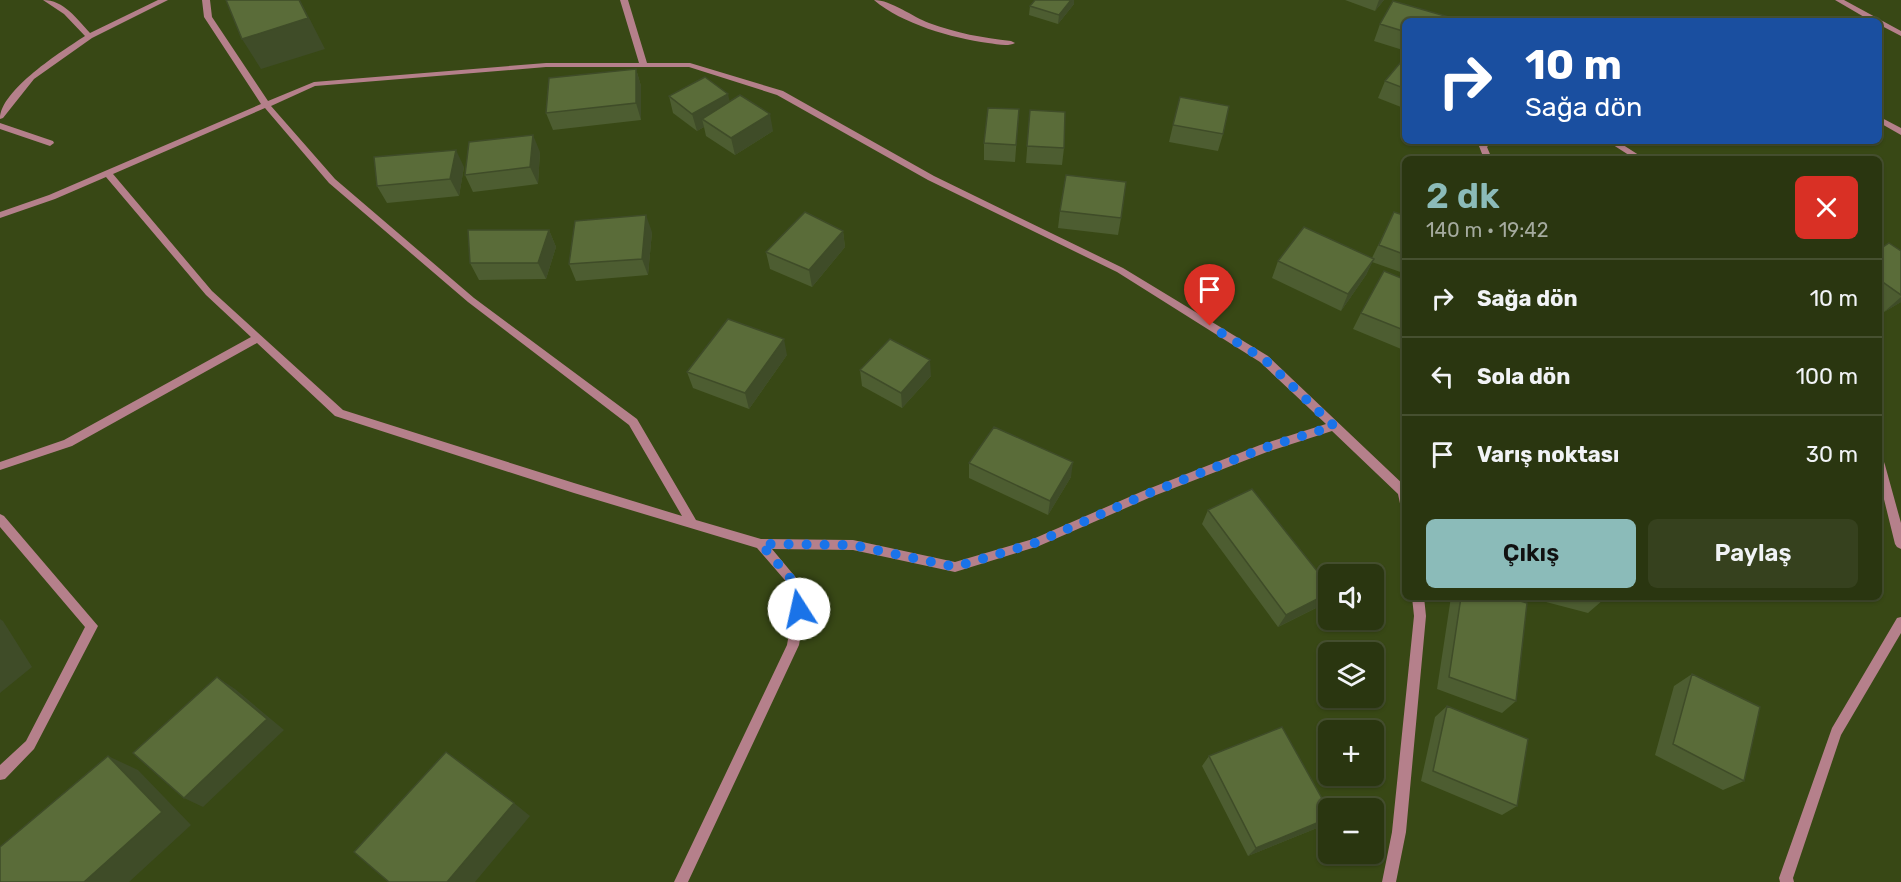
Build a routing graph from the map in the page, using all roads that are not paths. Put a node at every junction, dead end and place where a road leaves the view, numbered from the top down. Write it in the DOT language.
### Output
graph roads {
  1 [pos="47,0"];
  2 [pos="164,0"];
  3 [pos="206,0"];
  4 [pos="624,0"];
  5 [pos="878,0"];
  6 [pos="1839,0"];
  7 [pos="1871,18"];
  8 [pos="1882,24"];
  9 [pos="1901,34"];
  10 [pos="89,36"];
  11 [pos="1011,43"];
  12 [pos="644,65"];
  13 [pos="267,106"];
  14 [pos="0,116"];
  15 [pos="1882,121"];
  16 [pos="0,126"];
  17 [pos="1901,132"];
  18 [pos="50,143"];
  19 [pos="1616,144"];
  20 [pos="1636,156"];
  21 [pos="108,173"];
  22 [pos="0,214"];
  23 [pos="258,338"];
  24 [pos="1334,426"];
  25 [pos="0,466"];
  26 [pos="1882,473"];
  27 [pos="1402,485"];
  28 [pos="0,519"];
  29 [pos="693,524"];
  30 [pos="761,544"];
  31 [pos="1901,544"];
  32 [pos="1418,600"];
  33 [pos="1901,622"];
  34 [pos="0,774"];
  35 [pos="681,882"];
  36 [pos="1389,882"];
  37 [pos="1787,882"];
  1 -- 10 [label="street"];
  2 -- 10 [label="street"];
  3 -- 13 [label="street"];
  4 -- 12 [label="street"];
  5 -- 11 [label="street"];
  6 -- 7 [label="street"];
  8 -- 9 [label="street"];
  10 -- 14 [label="street"];
  12 -- 13 [label="street"];
  12 -- 24 [label="street"];
  13 -- 21 [label="street"];
  13 -- 29 [label="street"];
  15 -- 17 [label="street"];
  16 -- 18 [label="street"];
  19 -- 20 [label="street"];
  21 -- 22 [label="street"];
  21 -- 23 [label="street"];
  23 -- 25 [label="street"];
  23 -- 29 [label="street"];
  24 -- 27 [label="street"];
  24 -- 30 [label="street"];
  26 -- 31 [label="street"];
  28 -- 34 [label="street"];
  29 -- 30 [label="street"];
  30 -- 35 [label="street"];
  32 -- 36 [label="street"];
  33 -- 37 [label="street"];
}
